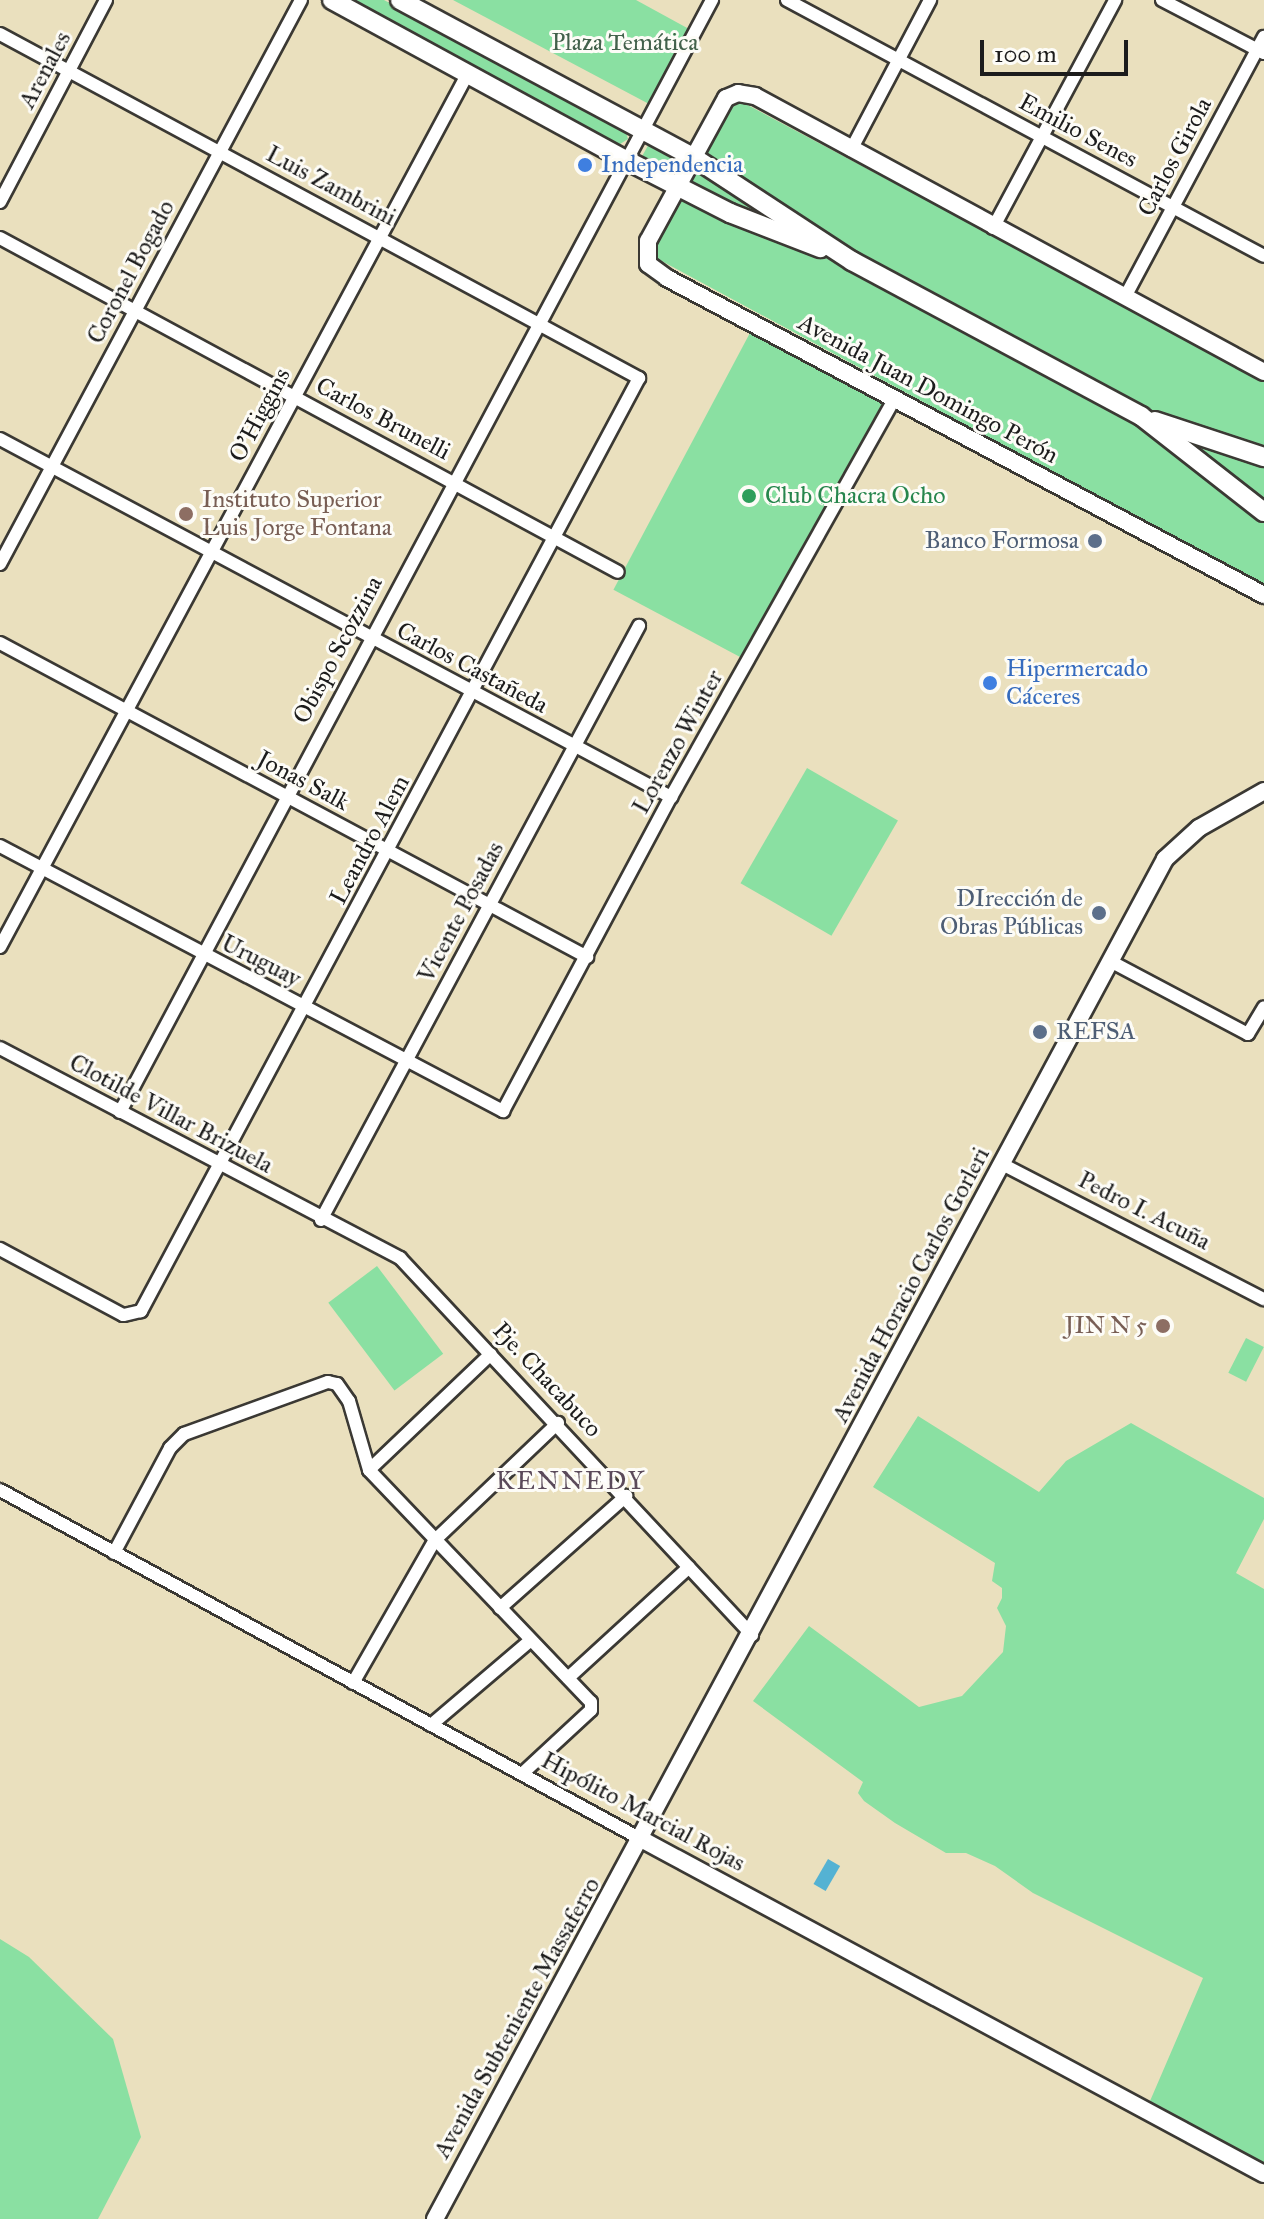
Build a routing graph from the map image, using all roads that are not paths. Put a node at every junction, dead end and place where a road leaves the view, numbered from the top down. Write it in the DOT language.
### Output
graph roads {
  1 [pos="106,0"];
  2 [pos="301,0"];
  3 [pos="332,0"];
  4 [pos="400,0"];
  5 [pos="712,0"];
  6 [pos="787,0"];
  7 [pos="930,0"];
  8 [pos="1115,0"];
  9 [pos="1162,0"];
  10 [pos="0,34"];
  11 [pos="1264,37"];
  12 [pos="1261,52"];
  13 [pos="898,60"];
  14 [pos="70,71"];
  15 [pos="468,73"];
  16 [pos="643,129"];
  17 [pos="1042,137"];
  18 [pos="851,150"];
  19 [pos="220,151"];
  20 [pos="693,157"];
  21 [pos="626,160"];
  22 [pos="678,186"];
  23 [pos="0,202"];
  24 [pos="1173,207"];
  25 [pos="993,228"];
  26 [pos="380,237"];
  27 [pos="0,238"];
  28 [pos="1264,256"];
  29 [pos="852,261"];
  30 [pos="1125,297"];
  31 [pos="135,311"];
  32 [pos="540,322"];
  33 [pos="1262,366"];
  34 [pos="639,378"];
  35 [pos="295,396"];
  36 [pos="895,398"];
  37 [pos="1141,416"];
  38 [pos="0,439"];
  39 [pos="1264,457"];
  40 [pos="52,467"];
  41 [pos="455,482"];
  42 [pos="1264,512"];
  43 [pos="554,537"];
  44 [pos="211,553"];
  45 [pos="0,564"];
  46 [pos="618,572"];
  47 [pos="1264,595"];
  48 [pos="639,626"];
  49 [pos="369,638"];
  50 [pos="0,643"];
  51 [pos="474,693"];
  52 [pos="126,711"];
  53 [pos="574,747"];
  54 [pos="1264,791"];
  55 [pos="284,796"];
  56 [pos="671,797"];
  57 [pos="0,846"];
  58 [pos="389,851"];
  59 [pos="42,868"];
  60 [pos="490,905"];
  61 [pos="0,947"];
  62 [pos="200,954"];
  63 [pos="587,957"];
  64 [pos="1110,961"];
  65 [pos="1264,1007"];
  66 [pos="304,1008"];
  67 [pos="0,1048"];
  68 [pos="406,1061"];
  69 [pos="503,1111"];
  70 [pos="120,1112"];
  71 [pos="1002,1164"];
  72 [pos="220,1166"];
  73 [pos="321,1220"];
  74 [pos="0,1249"];
  75 [pos="1264,1299"];
  76 [pos="491,1354"];
  77 [pos="558,1423"];
  78 [pos="369,1470"];
  79 [pos="0,1490"];
  80 [pos="626,1496"];
  81 [pos="435,1540"];
  82 [pos="114,1553"];
  83 [pos="689,1567"];
  84 [pos="500,1608"];
  85 [pos="752,1635"];
  86 [pos="531,1640"];
  87 [pos="568,1678"];
  88 [pos="353,1683"];
  89 [pos="431,1725"];
  90 [pos="522,1774"];
  91 [pos="641,1839"];
  92 [pos="1264,2174"];
  93 [pos="435,2219"];
  1 -- 14 [label="street, Arenales"];
  2 -- 19 [label="street, Coronel Bogado"];
  3 -- 15 [label="main road"];
  4 -- 16 [label="main road"];
  5 -- 16 [label="street, Obispo Scozzina"];
  6 -- 13 [label="street, Emilio Senes"];
  7 -- 13 [label="street"];
  8 -- 17 [label="street"];
  9 -- 12 [label="street"];
  10 -- 14 [label="street, Luis Zambrini"];
  11 -- 12 [label="street, Carlos Girola"];
  12 -- 24 [label="street, Carlos Girola"];
  13 -- 17 [label="street, Emilio Senes"];
  13 -- 18 [label="street"];
  14 -- 19 [label="street, Luis Zambrini"];
  14 -- 23 [label="street, Arenales"];
  15 -- 21 [label="main road"];
  15 -- 26 [label="street, O'Higgins"];
  16 -- 20 [label="main road"];
  16 -- 21 [label="street, Obispo Scozzina"];
  17 -- 24 [label="street, Emilio Senes"];
  17 -- 25 [label="street"];
  18 -- 20 [label="main road"];
  18 -- 25 [label="main road"];
  19 -- 26 [label="street, Luis Zambrini"];
  19 -- 31 [label="street, Coronel Bogado"];
  20 -- 22 [label="main road"];
  20 -- 29 [label="main road"];
  21 -- 22 [label="main road"];
  21 -- 32 [label="street, Obispo Scozzina"];
  22 -- 29 [label="main road"];
  22 -- 36 [label="main road, Avenida Juan Domingo Perón"];
  24 -- 28 [label="street, Emilio Senes"];
  24 -- 30 [label="street, Carlos Girola"];
  25 -- 30 [label="main road"];
  26 -- 32 [label="street, Luis Zambrini"];
  26 -- 35 [label="street, O'Higgins"];
  27 -- 31 [label="street, Carlos Brunelli"];
  29 -- 37 [label="main road"];
  30 -- 33 [label="main road"];
  31 -- 35 [label="street, Carlos Brunelli"];
  31 -- 40 [label="street, Coronel Bogado"];
  32 -- 34 [label="street, Luis Zambrini"];
  32 -- 41 [label="street, Obispo Scozzina"];
  34 -- 43 [label="street, Leandro Alem"];
  35 -- 41 [label="street, Carlos Brunelli"];
  35 -- 44 [label="street, O'Higgins"];
  36 -- 47 [label="main road, Avenida Juan Domingo Perón"];
  36 -- 56 [label="street, Lorenzo Winter"];
  37 -- 39 [label="main road"];
  37 -- 42 [label="main road"];
  38 -- 40 [label="street, Carlos Castañeda"];
  40 -- 44 [label="street, Carlos Castañeda"];
  40 -- 45 [label="street, Coronel Bogado"];
  41 -- 43 [label="street, Carlos Brunelli"];
  41 -- 49 [label="street, Obispo Scozzina"];
  43 -- 46 [label="street, Carlos Brunelli"];
  43 -- 51 [label="street, Leandro Alem"];
  44 -- 49 [label="street, Carlos Castañeda"];
  44 -- 52 [label="street, O'Higgins"];
  48 -- 53 [label="street, Vicente Posadas"];
  49 -- 51 [label="street, Carlos Castañeda"];
  49 -- 55 [label="street, Obispo Scozzina"];
  50 -- 52 [label="street, Jonas Salk"];
  51 -- 53 [label="street, Carlos Castañeda"];
  51 -- 58 [label="street, Leandro Alem"];
  52 -- 55 [label="street, Jonas Salk"];
  52 -- 59 [label="street, O'Higgins"];
  53 -- 56 [label="street, Carlos Castañeda"];
  53 -- 60 [label="street, Vicente Posadas"];
  54 -- 64 [label="main road, Avenida Horacio Carlos Gorleri"];
  55 -- 58 [label="street, Jonas Salk"];
  55 -- 62 [label="street, Obispo Scozzina"];
  56 -- 63 [label="street, Lorenzo Winter"];
  57 -- 59 [label="street, Uruguay"];
  58 -- 60 [label="street, Jonas Salk"];
  58 -- 66 [label="street, Leandro Alem"];
  59 -- 61 [label="street, O'Higgins"];
  59 -- 62 [label="street, Uruguay"];
  60 -- 63 [label="street, Jonas Salk"];
  60 -- 68 [label="street, Vicente Posadas"];
  62 -- 66 [label="street, Uruguay"];
  62 -- 70 [label="street, Obispo Scozzina"];
  63 -- 69 [label="street, Lorenzo Winter"];
  64 -- 65 [label="street"];
  64 -- 71 [label="main road, Avenida Horacio Carlos Gorleri"];
  66 -- 68 [label="street, Uruguay"];
  66 -- 72 [label="street, Leandro Alem"];
  67 -- 70 [label="street, Clotilde Villar Brizuela"];
  68 -- 69 [label="street, Uruguay"];
  68 -- 73 [label="street, Vicente Posadas"];
  70 -- 72 [label="street, Clotilde Villar Brizuela"];
  71 -- 75 [label="street, Pedro I. Acuña"];
  71 -- 85 [label="main road, Avenida Horacio Carlos Gorleri"];
  72 -- 73 [label="street, Clotilde Villar Brizuela"];
  72 -- 74 [label="street, Leandro Alem"];
  73 -- 76 [label="street, Pje. Chacabuco"];
  76 -- 77 [label="street, Pje. Chacabuco"];
  76 -- 78 [label="street"];
  77 -- 80 [label="street, Pje. Chacabuco"];
  77 -- 81 [label="street"];
  78 -- 81 [label="street"];
  78 -- 82 [label="street"];
  79 -- 82 [label="street, Hipólito Marcial Rojas"];
  80 -- 83 [label="street, Pje. Chacabuco"];
  80 -- 84 [label="street"];
  81 -- 84 [label="street"];
  81 -- 88 [label="street"];
  82 -- 88 [label="street, Hipólito Marcial Rojas"];
  83 -- 85 [label="street, Pje. Chacabuco"];
  83 -- 87 [label="street"];
  84 -- 86 [label="street"];
  85 -- 91 [label="main road, Avenida Horacio Carlos Gorleri"];
  86 -- 87 [label="street"];
  86 -- 89 [label="street"];
  87 -- 90 [label="street"];
  88 -- 89 [label="street, Hipólito Marcial Rojas"];
  89 -- 90 [label="street, Hipólito Marcial Rojas"];
  90 -- 91 [label="street, Hipólito Marcial Rojas"];
  91 -- 92 [label="main road, Hipólito Marcial Rojas"];
  91 -- 93 [label="main road, Avenida Subteniente Massaferro"];
}
